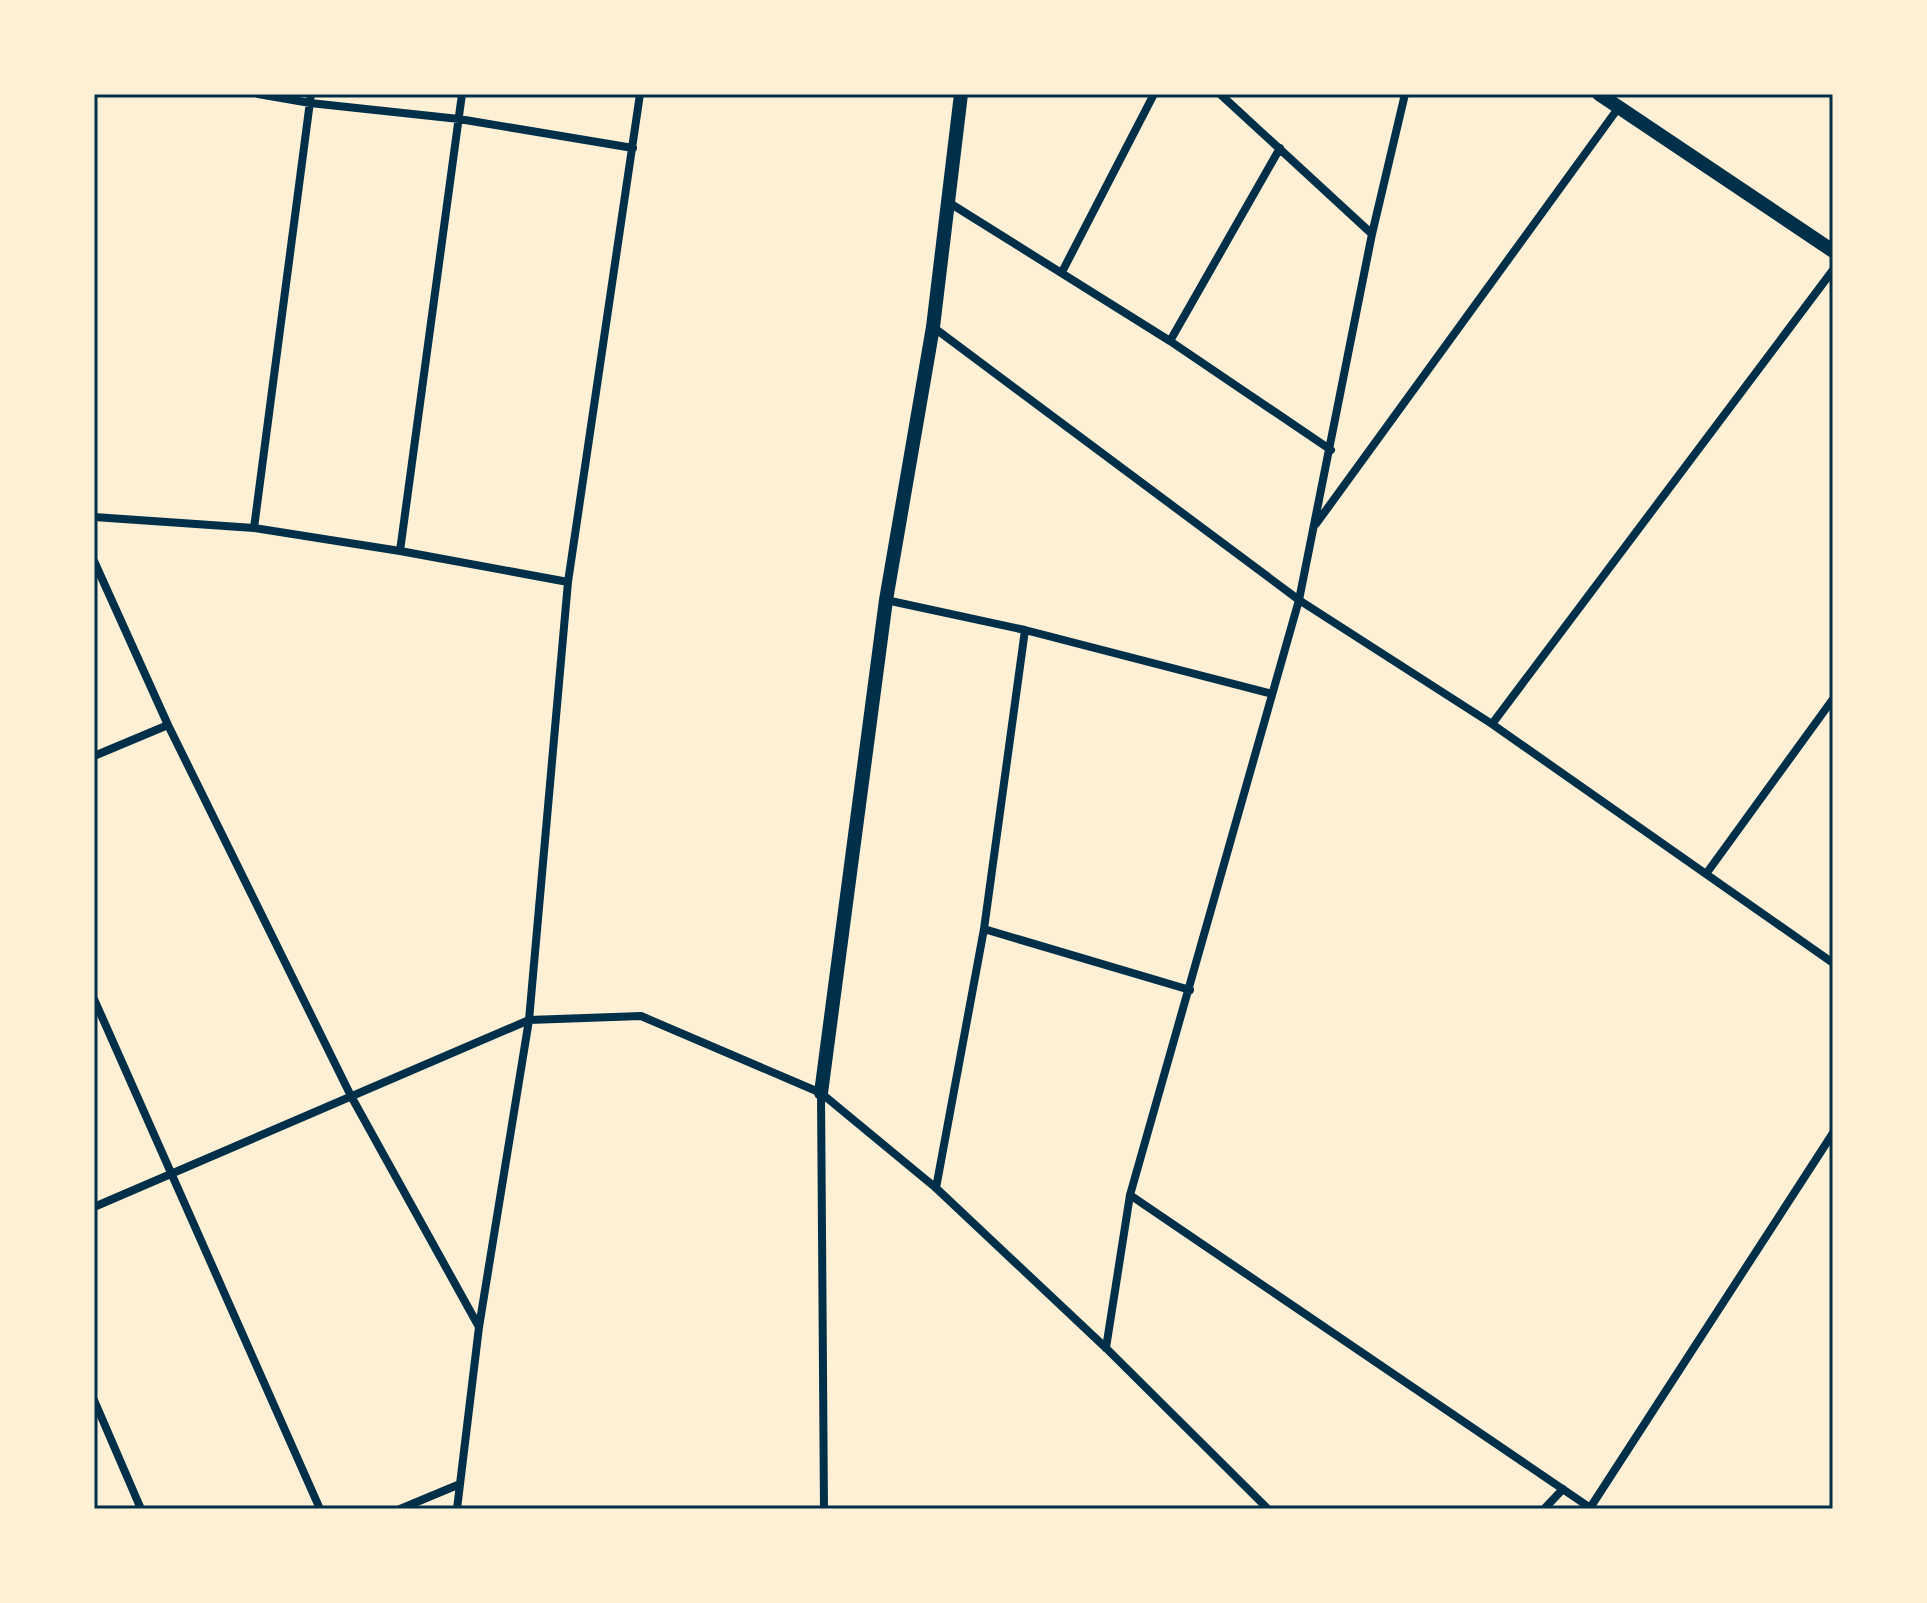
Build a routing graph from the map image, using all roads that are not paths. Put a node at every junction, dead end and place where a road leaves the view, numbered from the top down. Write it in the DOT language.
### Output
graph roads {
  1 [pos="258,94"];
  2 [pos="462,94"];
  3 [pos="640,94"];
  4 [pos="961,94"];
  5 [pos="1154,94"];
  6 [pos="1220,94"];
  7 [pos="1405,94"];
  8 [pos="1601,95"];
  9 [pos="311,98"];
  10 [pos="1619,107"];
  11 [pos="459,119"];
  12 [pos="633,148"];
  13 [pos="1280,148"];
  14 [pos="947,201"];
  15 [pos="1372,234"];
  16 [pos="1831,244"];
  17 [pos="1833,270"];
  18 [pos="1062,272"];
  19 [pos="933,327"];
  20 [pos="1170,341"];
  21 [pos="1331,450"];
  22 [pos="94,517"];
  23 [pos="254,528"];
  24 [pos="1314,528"];
  25 [pos="400,551"];
  26 [pos="94,561"];
  27 [pos="568,582"];
  28 [pos="886,600"];
  29 [pos="1299,600"];
  30 [pos="1025,630"];
  31 [pos="1272,694"];
  32 [pos="1833,699"];
  33 [pos="1492,724"];
  34 [pos="168,725"];
  35 [pos="94,756"];
  36 [pos="1706,874"];
  37 [pos="984,929"];
  38 [pos="1833,963"];
  39 [pos="1190,990"];
  40 [pos="94,999"];
  41 [pos="529,1020"];
  42 [pos="821,1093"];
  43 [pos="351,1096"];
  44 [pos="1833,1133"];
  45 [pos="171,1174"];
  46 [pos="936,1188"];
  47 [pos="1130,1195"];
  48 [pos="94,1207"];
  49 [pos="479,1327"];
  50 [pos="1106,1348"];
  51 [pos="94,1400"];
  52 [pos="460,1484"];
  53 [pos="1563,1489"];
  54 [pos="1591,1508"];
  55 [pos="141,1509"];
  56 [pos="320,1509"];
  57 [pos="400,1509"];
  58 [pos="457,1509"];
  59 [pos="824,1509"];
  60 [pos="1268,1509"];
  61 [pos="1544,1509"];
  1 -- 9 [label="street"];
  2 -- 11 [label="street"];
  3 -- 12 [label="street"];
  4 -- 14 [label="street"];
  5 -- 18 [label="street"];
  6 -- 13 [label="street"];
  7 -- 15 [label="street"];
  8 -- 10 [label="street"];
  9 -- 11 [label="street"];
  9 -- 23 [label="street"];
  10 -- 16 [label="street"];
  10 -- 24 [label="street"];
  11 -- 12 [label="street"];
  11 -- 25 [label="street"];
  12 -- 27 [label="street"];
  13 -- 15 [label="street"];
  13 -- 20 [label="street"];
  14 -- 18 [label="street"];
  14 -- 19 [label="street"];
  15 -- 21 [label="street"];
  17 -- 33 [label="street"];
  18 -- 20 [label="street"];
  19 -- 28 [label="street"];
  19 -- 29 [label="street"];
  20 -- 21 [label="street"];
  21 -- 24 [label="street"];
  22 -- 23 [label="street"];
  23 -- 25 [label="street"];
  24 -- 29 [label="street"];
  25 -- 27 [label="street"];
  26 -- 34 [label="street"];
  27 -- 41 [label="street"];
  28 -- 30 [label="street"];
  28 -- 42 [label="street"];
  29 -- 31 [label="street"];
  29 -- 33 [label="street"];
  30 -- 31 [label="street"];
  30 -- 37 [label="street"];
  31 -- 39 [label="street"];
  32 -- 36 [label="street"];
  33 -- 36 [label="street"];
  34 -- 35 [label="street"];
  34 -- 43 [label="street"];
  36 -- 38 [label="street"];
  37 -- 39 [label="street"];
  37 -- 46 [label="street"];
  39 -- 47 [label="street"];
  40 -- 45 [label="street"];
  41 -- 42 [label="street"];
  41 -- 43 [label="street"];
  41 -- 49 [label="street"];
  42 -- 46 [label="street"];
  42 -- 59 [label="street"];
  43 -- 45 [label="street"];
  43 -- 49 [label="street"];
  44 -- 54 [label="street"];
  45 -- 48 [label="street"];
  45 -- 56 [label="street"];
  46 -- 50 [label="street"];
  47 -- 50 [label="street"];
  47 -- 53 [label="street"];
  49 -- 52 [label="street"];
  50 -- 60 [label="street"];
  51 -- 55 [label="street"];
  52 -- 57 [label="street"];
  52 -- 58 [label="street"];
  53 -- 54 [label="street"];
  53 -- 61 [label="street"];
}
